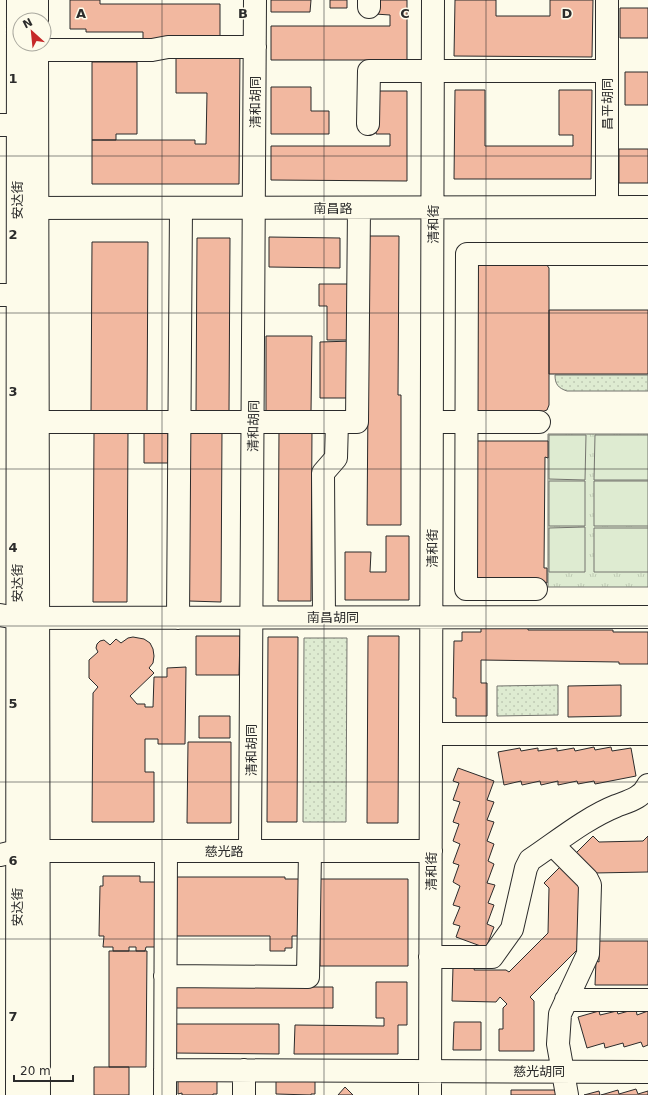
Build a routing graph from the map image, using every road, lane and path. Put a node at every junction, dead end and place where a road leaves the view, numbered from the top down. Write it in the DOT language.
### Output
graph roads {
  1 [pos="18,0"];
  2 [pos="37,0"];
  3 [pos="255,0"];
  4 [pos="432,0"];
  5 [pos="607,0"];
  6 [pos="37,12"];
  7 [pos="52,47"];
  8 [pos="255,47"];
  9 [pos="37,52"];
  10 [pos="433,70"];
  11 [pos="607,71"];
  12 [pos="368,124"];
  13 [pos="9,125"];
  14 [pos="433,207"];
  15 [pos="607,207"];
  16 [pos="648,207"];
  17 [pos="27,208"];
  18 [pos="181,208"];
  19 [pos="254,208"];
  20 [pos="359,208"];
  21 [pos="648,254"];
  22 [pos="9,295"];
  23 [pos="37,422"];
  24 [pos="178,422"];
  25 [pos="253,422"];
  26 [pos="337,422"];
  27 [pos="432,422"];
  28 [pos="467,422"];
  29 [pos="539,422"];
  30 [pos="536,589"];
  31 [pos="18,617"];
  32 [pos="251,617"];
  33 [pos="324,617"];
  34 [pos="648,617"];
  35 [pos="178,618"];
  36 [pos="432,618"];
  37 [pos="431,734"];
  38 [pos="648,734"];
  39 [pos="648,785"];
  40 [pos="553,845"];
  41 [pos="166,851"];
  42 [pos="250,851"];
  43 [pos="310,851"];
  44 [pos="431,851"];
  45 [pos="18,852"];
  46 [pos="430,957"];
  47 [pos="165,976"];
  48 [pos="566,1000"];
  49 [pos="648,1000"];
  50 [pos="165,1070"];
  51 [pos="244,1070"];
  52 [pos="430,1070"];
  53 [pos="562,1071"];
  54 [pos="648,1072"];
  55 [pos="17,1095"];
  56 [pos="39,1095"];
  57 [pos="165,1095"];
  58 [pos="244,1095"];
  59 [pos="430,1095"];
  60 [pos="566,1095"];
  1 -- 13 [label="street, 安达街"];
  2 -- 6 [label="street"];
  3 -- 8 [label="street, 清和胡同"];
  4 -- 10 [label="street, 清和街"];
  5 -- 11 [label="street, 昌平胡同"];
  7 -- 8 [label="street"];
  8 -- 19 [label="street, 清和胡同"];
  9 -- 17 [label="street, 安达街"];
  10 -- 11 [label="street"];
  10 -- 12 [label="street"];
  10 -- 14 [label="street, 清和街"];
  11 -- 15 [label="street, 昌平胡同"];
  13 -- 17 [label="street, 安达街"];
  14 -- 15 [label="street, 南昌路"];
  14 -- 20 [label="street, 南昌路"];
  14 -- 27 [label="street, 清和街"];
  15 -- 16 [label="street, 南昌路"];
  17 -- 18 [label="street, 南昌路"];
  17 -- 22 [label="street, 安达街"];
  17 -- 23 [label="street, 安达街"];
  18 -- 19 [label="street, 南昌路"];
  18 -- 24 [label="street"];
  19 -- 20 [label="street, 南昌路"];
  19 -- 25 [label="street, 清和胡同"];
  20 -- 26 [label="street"];
  21 -- 28 [label="street"];
  22 -- 31 [label="street, 安达街"];
  23 -- 24 [label="street"];
  23 -- 31 [label="street, 安达街"];
  24 -- 25 [label="street"];
  24 -- 35 [label="street"];
  25 -- 26 [label="street"];
  25 -- 32 [label="street, 清和胡同"];
  26 -- 33 [label="street"];
  27 -- 28 [label="street"];
  27 -- 36 [label="street, 清和街"];
  28 -- 29 [label="street"];
  28 -- 30 [label="street"];
  31 -- 35 [label="street, 南昌胡同"];
  31 -- 45 [label="street, 安达街"];
  32 -- 33 [label="street, 南昌胡同"];
  32 -- 35 [label="street, 南昌胡同"];
  32 -- 42 [label="street, 清和胡同"];
  33 -- 36 [label="street, 南昌胡同"];
  34 -- 36 [label="street, 南昌胡同"];
  36 -- 37 [label="street, 清和街"];
  37 -- 38 [label="street"];
  37 -- 44 [label="street, 清和街"];
  39 -- 40 [label="street"];
  40 -- 46 [label="street"];
  40 -- 48 [label="street"];
  41 -- 42 [label="street, 慈光路"];
  41 -- 45 [label="street, 慈光路"];
  41 -- 47 [label="street"];
  42 -- 43 [label="street, 慈光路"];
  43 -- 44 [label="street, 慈光路"];
  43 -- 47 [label="street"];
  44 -- 46 [label="street, 清和街"];
  45 -- 55 [label="street, 安达街"];
  45 -- 56 [label="street, 安达街"];
  46 -- 52 [label="street, 清和街"];
  47 -- 50 [label="street"];
  48 -- 49 [label="street"];
  48 -- 53 [label="street"];
  50 -- 51 [label="street, 慈光胡同"];
  50 -- 57 [label="street"];
  51 -- 52 [label="street, 慈光胡同"];
  51 -- 58 [label="street"];
  52 -- 53 [label="street, 慈光胡同"];
  52 -- 59 [label="street, 清和街"];
  53 -- 54 [label="street, 慈光胡同"];
  53 -- 60 [label="street"];
}
